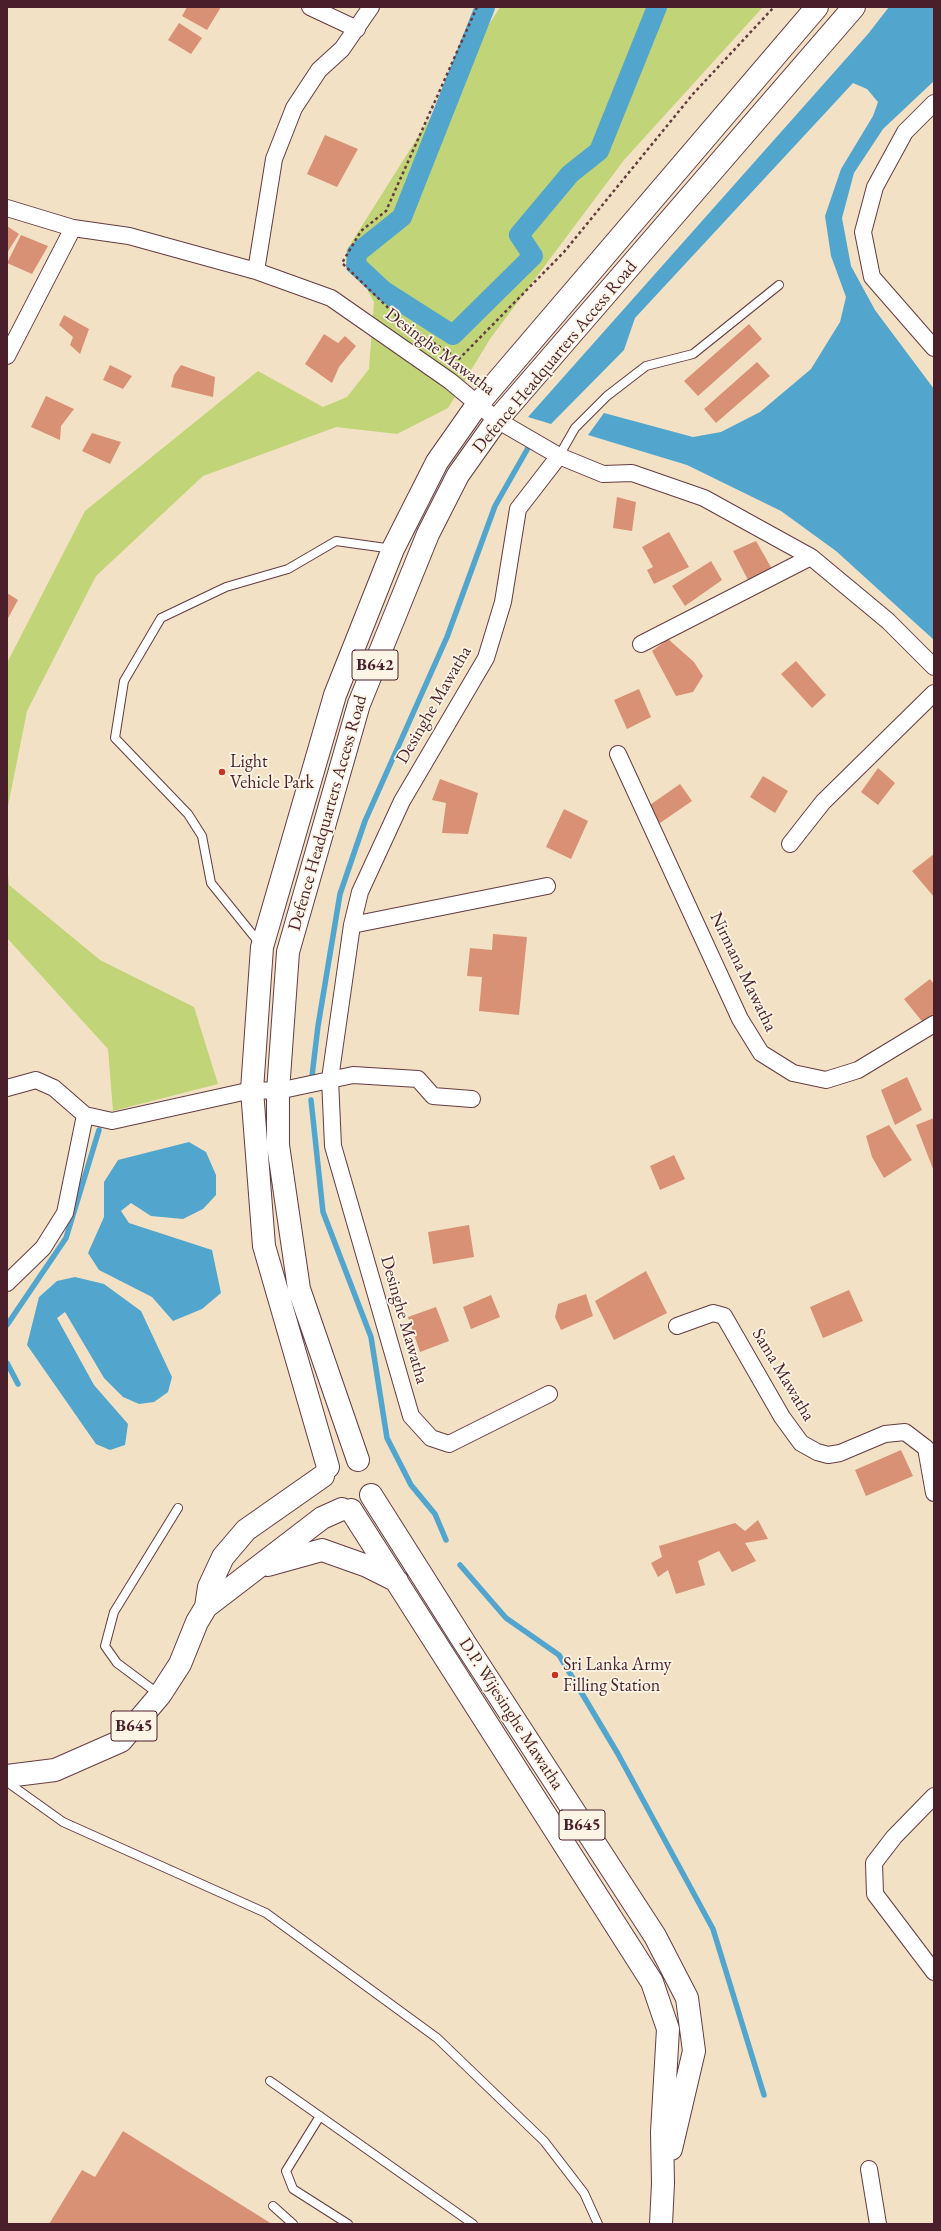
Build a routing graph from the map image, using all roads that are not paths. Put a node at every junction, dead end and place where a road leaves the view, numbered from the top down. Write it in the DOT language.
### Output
graph roads {
  1 [pos="310,7"];
  2 [pos="371,7"];
  3 [pos="817,7"];
  4 [pos="854,7"];
  5 [pos="357,29"];
  6 [pos="934,103"];
  7 [pos="7,208"];
  8 [pos="73,228"];
  9 [pos="256,271"];
  10 [pos="779,284"];
  11 [pos="934,348"];
  12 [pos="7,356"];
  13 [pos="477,405"];
  14 [pos="497,420"];
  15 [pos="559,456"];
  16 [pos="393,549"];
  17 [pos="811,557"];
  18 [pos="641,644"];
  19 [pos="934,667"];
  20 [pos="934,693"];
  21 [pos="618,754"];
  22 [pos="790,844"];
  23 [pos="547,886"];
  24 [pos="352,925"];
  25 [pos="262,947"];
  26 [pos="934,1024"];
  27 [pos="330,1079"];
  28 [pos="7,1088"];
  29 [pos="252,1090"];
  30 [pos="278,1091"];
  31 [pos="472,1099"];
  32 [pos="85,1115"];
  33 [pos="7,1283"];
  34 [pos="677,1326"];
  35 [pos="549,1394"];
  36 [pos="930,1445"];
  37 [pos="358,1460"];
  38 [pos="325,1472"];
  39 [pos="934,1493"];
  40 [pos="371,1494"];
  41 [pos="178,1508"];
  42 [pos="346,1510"];
  43 [pos="258,1568"];
  44 [pos="398,1582"];
  45 [pos="206,1608"];
  46 [pos="160,1695"];
  47 [pos="7,1776"];
  48 [pos="7,1782"];
  49 [pos="934,1796"];
  50 [pos="934,1972"];
  51 [pos="270,2081"];
  52 [pos="320,2116"];
  53 [pos="869,2169"];
  54 [pos="663,2183"];
  55 [pos="273,2206"];
  56 [pos="293,2224"];
  57 [pos="348,2224"];
  58 [pos="473,2224"];
  59 [pos="598,2224"];
  60 [pos="661,2224"];
  61 [pos="878,2224"];
  1 -- 5 [label="street"];
  2 -- 5 [label="street"];
  3 -- 13 [label="main road, Defence Headquarters Access Road / B642"];
  4 -- 14 [label="main road, Defence Headquarters Access Road / B642"];
  5 -- 9 [label="street"];
  6 -- 11 [label="street"];
  7 -- 8 [label="street, Desinghe Mawatha"];
  8 -- 9 [label="street, Desinghe Mawatha"];
  8 -- 12 [label="street"];
  9 -- 13 [label="street, Desinghe Mawatha"];
  10 -- 15 [label="lane"];
  13 -- 14 [label="street, Desinghe Mawatha"];
  13 -- 16 [label="main road, Defence Headquarters Access Road / B642"];
  14 -- 15 [label="street, Desinghe Mawatha"];
  14 -- 30 [label="main road, Defence Headquarters Access Road / B642"];
  15 -- 17 [label="street"];
  15 -- 24 [label="street, Desinghe Mawatha"];
  16 -- 25 [label="main road, Defence Headquarters Access Road / B642"];
  16 -- 25 [label="lane"];
  17 -- 18 [label="street"];
  17 -- 19 [label="street"];
  20 -- 22 [label="street"];
  21 -- 26 [label="street, Nirmana Mawatha"];
  23 -- 24 [label="street"];
  24 -- 27 [label="street, Desinghe Mawatha"];
  25 -- 29 [label="main road, Defence Headquarters Access Road / B642"];
  27 -- 30 [label="street"];
  27 -- 31 [label="street"];
  27 -- 35 [label="street, Desinghe Mawatha"];
  28 -- 32 [label="street"];
  29 -- 30 [label="street"];
  29 -- 32 [label="street"];
  29 -- 38 [label="main road, Defence Headquarters Access Road / B642"];
  30 -- 37 [label="main road, Defence Headquarters Access Road / B642"];
  32 -- 33 [label="street"];
  34 -- 36 [label="street, Sama Mawatha"];
  36 -- 39 [label="street, Sama Mawatha"];
  37 -- 38 [label="main road"];
  37 -- 40 [label="main road"];
  38 -- 42 [label="main road"];
  38 -- 45 [label="main road, B645"];
  40 -- 42 [label="main road"];
  40 -- 54 [label="main road, D.P. Wijesinghe Mawatha / B645"];
  41 -- 46 [label="lane"];
  42 -- 43 [label="main road, B645"];
  42 -- 44 [label="main road, D.P. Wijesinghe Mawatha / B645"];
  43 -- 44 [label="main road"];
  43 -- 45 [label="main road, B645"];
  44 -- 54 [label="main road, D.P. Wijesinghe Mawatha / B645"];
  45 -- 46 [label="main road, B645"];
  46 -- 47 [label="main road, B645"];
  48 -- 59 [label="lane"];
  49 -- 50 [label="street"];
  51 -- 52 [label="lane"];
  52 -- 57 [label="lane"];
  52 -- 58 [label="lane"];
  53 -- 61 [label="street"];
  54 -- 60 [label="main road, D.P. Wijesinghe Mawatha / B645"];
  55 -- 56 [label="lane"];
}
